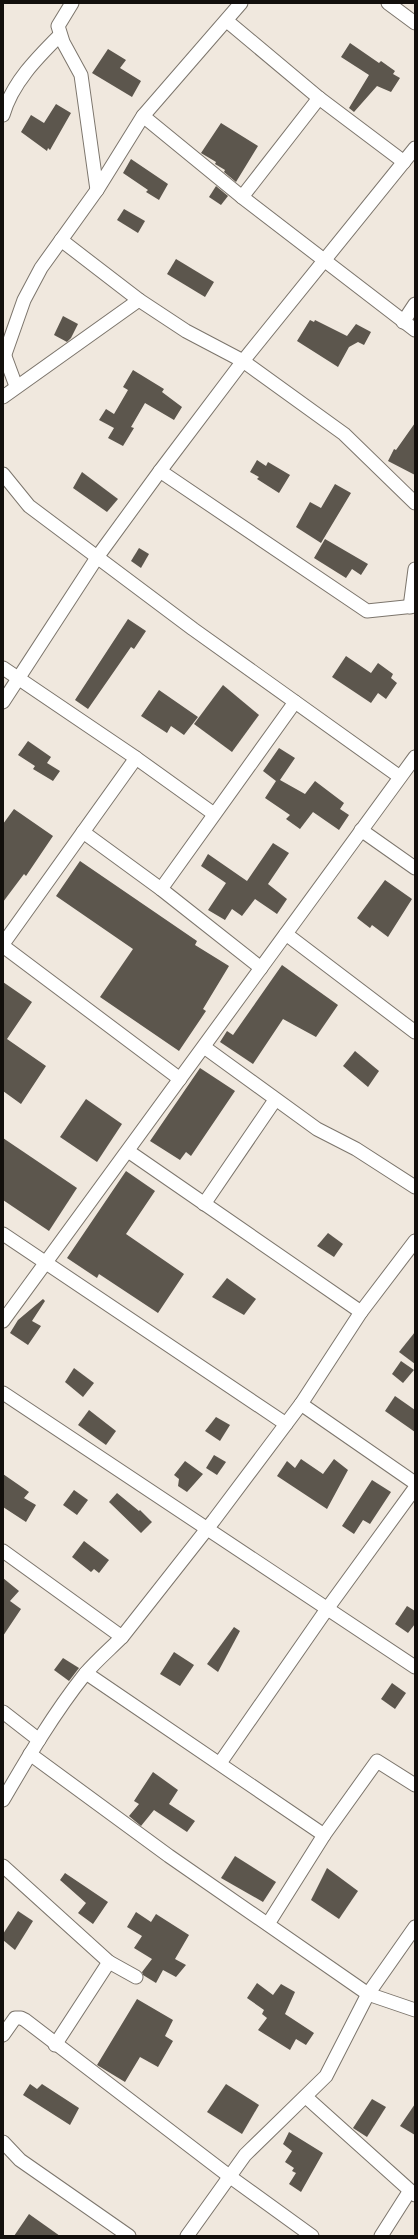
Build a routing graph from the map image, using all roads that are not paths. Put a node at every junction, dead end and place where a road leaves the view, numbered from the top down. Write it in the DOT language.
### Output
graph roads {
  1 [pos="72,3"];
  2 [pos="241,3"];
  3 [pos="388,3"];
  4 [pos="227,21"];
  5 [pos="415,23"];
  6 [pos="60,35"];
  7 [pos="319,98"];
  8 [pos="3,114"];
  9 [pos="143,116"];
  10 [pos="415,148"];
  11 [pos="404,162"];
  12 [pos="97,190"];
  13 [pos="242,197"];
  14 [pos="61,240"];
  15 [pos="323,260"];
  16 [pos="139,300"];
  17 [pos="415,304"];
  18 [pos="403,322"];
  19 [pos="415,330"];
  20 [pos="4,352"];
  21 [pos="243,361"];
  22 [pos="16,386"];
  23 [pos="3,397"];
  24 [pos="160,471"];
  25 [pos="3,474"];
  26 [pos="415,503"];
  27 [pos="98,556"];
  28 [pos="415,569"];
  29 [pos="412,606"];
  30 [pos="3,668"];
  31 [pos="18,679"];
  32 [pos="3,702"];
  33 [pos="295,702"];
  34 [pos="415,756"];
  35 [pos="136,758"];
  36 [pos="400,777"];
  37 [pos="214,814"];
  38 [pos="361,830"];
  39 [pos="83,832"];
  40 [pos="415,868"];
  41 [pos="161,888"];
  42 [pos="286,934"];
  43 [pos="3,945"];
  44 [pos="261,968"];
  45 [pos="415,1032"];
  46 [pos="204,1047"];
  47 [pos="180,1079"];
  48 [pos="275,1100"];
  49 [pos="128,1151"];
  50 [pos="415,1187"];
  51 [pos="204,1204"];
  52 [pos="3,1234"];
  53 [pos="415,1241"];
  54 [pos="45,1262"];
  55 [pos="361,1312"];
  56 [pos="3,1321"];
  57 [pos="3,1393"];
  58 [pos="301,1404"];
  59 [pos="286,1424"];
  60 [pos="415,1483"];
  61 [pos="415,1488"];
  62 [pos="208,1529"];
  63 [pos="3,1551"];
  64 [pos="327,1608"];
  65 [pos="122,1637"];
  66 [pos="415,1667"];
  67 [pos="86,1673"];
  68 [pos="3,1712"];
  69 [pos="39,1740"];
  70 [pos="30,1754"];
  71 [pos="220,1763"];
  72 [pos="415,1785"];
  73 [pos="3,1800"];
  74 [pos="324,1835"];
  75 [pos="3,1866"];
  76 [pos="268,1924"];
  77 [pos="415,1927"];
  78 [pos="108,1962"];
  79 [pos="136,1977"];
  80 [pos="368,1994"];
  81 [pos="415,2010"];
  82 [pos="3,2035"];
  83 [pos="55,2045"];
  84 [pos="306,2097"];
  85 [pos="3,2142"];
  86 [pos="229,2176"];
  87 [pos="412,2194"];
  88 [pos="129,2236"];
  89 [pos="187,2236"];
  90 [pos="312,2236"];
  91 [pos="381,2236"];
  1 -- 6 [label="street"];
  2 -- 4 [label="street"];
  3 -- 5 [label="street"];
  4 -- 7 [label="street"];
  4 -- 9 [label="street"];
  6 -- 8 [label="street"];
  6 -- 12 [label="street"];
  7 -- 11 [label="street"];
  7 -- 13 [label="street"];
  9 -- 12 [label="street"];
  9 -- 13 [label="street"];
  10 -- 11 [label="street"];
  11 -- 15 [label="street"];
  12 -- 14 [label="street"];
  13 -- 15 [label="street"];
  14 -- 16 [label="street"];
  14 -- 20 [label="street"];
  15 -- 18 [label="street"];
  15 -- 21 [label="street"];
  16 -- 21 [label="street"];
  16 -- 22 [label="street"];
  17 -- 18 [label="street"];
  18 -- 19 [label="street"];
  20 -- 22 [label="street"];
  21 -- 24 [label="street"];
  21 -- 26 [label="street"];
  22 -- 23 [label="street"];
  24 -- 27 [label="street"];
  24 -- 29 [label="street"];
  25 -- 27 [label="street"];
  27 -- 31 [label="street"];
  27 -- 33 [label="street"];
  28 -- 29 [label="street"];
  30 -- 31 [label="street"];
  31 -- 32 [label="street"];
  31 -- 35 [label="street"];
  33 -- 36 [label="street"];
  33 -- 37 [label="street"];
  34 -- 36 [label="street"];
  35 -- 37 [label="street"];
  35 -- 39 [label="street"];
  36 -- 38 [label="street"];
  37 -- 41 [label="street"];
  38 -- 40 [label="street"];
  38 -- 42 [label="street"];
  39 -- 41 [label="street"];
  39 -- 43 [label="street"];
  41 -- 44 [label="street"];
  42 -- 44 [label="street"];
  42 -- 45 [label="street"];
  43 -- 47 [label="street"];
  44 -- 46 [label="street"];
  46 -- 47 [label="street"];
  46 -- 48 [label="street"];
  47 -- 49 [label="street"];
  48 -- 50 [label="street"];
  48 -- 51 [label="street"];
  49 -- 51 [label="street"];
  49 -- 54 [label="street"];
  51 -- 55 [label="street"];
  52 -- 54 [label="street"];
  53 -- 55 [label="street"];
  54 -- 56 [label="street"];
  54 -- 59 [label="street"];
  55 -- 58 [label="street"];
  57 -- 62 [label="street"];
  58 -- 59 [label="street"];
  58 -- 60 [label="street"];
  59 -- 62 [label="street"];
  61 -- 64 [label="street"];
  62 -- 64 [label="street"];
  62 -- 65 [label="street"];
  63 -- 65 [label="street"];
  64 -- 66 [label="street"];
  64 -- 71 [label="street"];
  65 -- 67 [label="street"];
  67 -- 69 [label="street"];
  67 -- 71 [label="street"];
  68 -- 69 [label="street"];
  69 -- 70 [label="street"];
  70 -- 73 [label="street"];
  70 -- 76 [label="street"];
  71 -- 74 [label="street"];
  72 -- 74 [label="street"];
  74 -- 76 [label="street"];
  75 -- 78 [label="street"];
  76 -- 80 [label="street"];
  77 -- 80 [label="street"];
  78 -- 79 [label="street"];
  78 -- 83 [label="street"];
  80 -- 81 [label="street"];
  80 -- 84 [label="street"];
  82 -- 83 [label="street"];
  83 -- 86 [label="street"];
  84 -- 86 [label="street"];
  84 -- 87 [label="street"];
  85 -- 88 [label="street"];
  86 -- 89 [label="street"];
  86 -- 90 [label="street"];
  87 -- 91 [label="street"];
}
